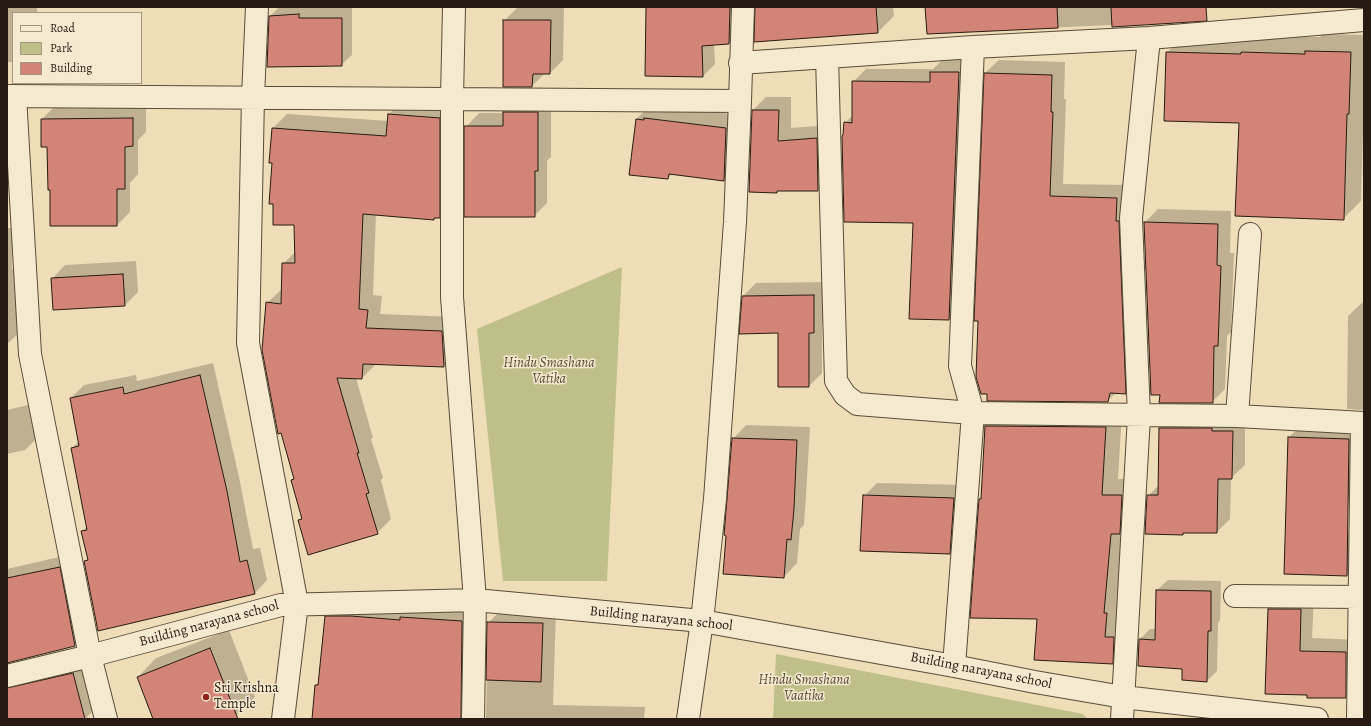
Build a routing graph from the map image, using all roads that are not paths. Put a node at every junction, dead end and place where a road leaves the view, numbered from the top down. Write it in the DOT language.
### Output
graph roads {
  1 [pos="257,7"];
  2 [pos="454,7"];
  3 [pos="743,7"];
  4 [pos="1364,20"];
  5 [pos="1149,38"];
  6 [pos="973,47"];
  7 [pos="827,57"];
  8 [pos="740,64"];
  9 [pos="11,96"];
  10 [pos="252,97"];
  11 [pos="452,98"];
  12 [pos="740,101"];
  13 [pos="1250,234"];
  14 [pos="973,413"];
  15 [pos="1138,416"];
  16 [pos="1237,416"];
  17 [pos="1363,423"];
  18 [pos="1235,596"];
  19 [pos="1360,597"];
  20 [pos="475,600"];
  21 [pos="297,604"];
  22 [pos="702,621"];
  23 [pos="90,656"];
  24 [pos="954,666"];
  25 [pos="7,676"];
  26 [pos="1123,697"];
  27 [pos="106,719"];
  28 [pos="283,719"];
  29 [pos="473,719"];
  30 [pos="688,719"];
  31 [pos="1122,719"];
  32 [pos="1317,719"];
  33 [pos="1358,719"];
  1 -- 10 [label="street"];
  2 -- 11 [label="street"];
  3 -- 8 [label="street"];
  4 -- 5 [label="street"];
  5 -- 6 [label="street"];
  5 -- 15 [label="street"];
  6 -- 7 [label="street"];
  6 -- 14 [label="street"];
  7 -- 8 [label="street"];
  7 -- 14 [label="street"];
  8 -- 12 [label="street"];
  9 -- 10 [label="street"];
  9 -- 23 [label="street"];
  10 -- 11 [label="street"];
  10 -- 21 [label="street"];
  11 -- 12 [label="street"];
  11 -- 20 [label="street"];
  12 -- 22 [label="street"];
  13 -- 16 [label="street"];
  14 -- 15 [label="street"];
  14 -- 24 [label="street"];
  15 -- 16 [label="street"];
  15 -- 26 [label="street"];
  16 -- 17 [label="street"];
  17 -- 19 [label="street"];
  18 -- 19 [label="street"];
  19 -- 33 [label="street"];
  20 -- 21 [label="street, Building narayana school"];
  20 -- 22 [label="street, Building narayana school"];
  20 -- 29 [label="street"];
  21 -- 23 [label="street, Building narayana school"];
  21 -- 28 [label="street"];
  22 -- 24 [label="street, Building narayana school"];
  22 -- 30 [label="street"];
  23 -- 25 [label="street, Building narayana school"];
  23 -- 27 [label="street"];
  24 -- 26 [label="street, Building narayana school"];
  26 -- 31 [label="street"];
  26 -- 32 [label="street, Building narayana school"];
}
